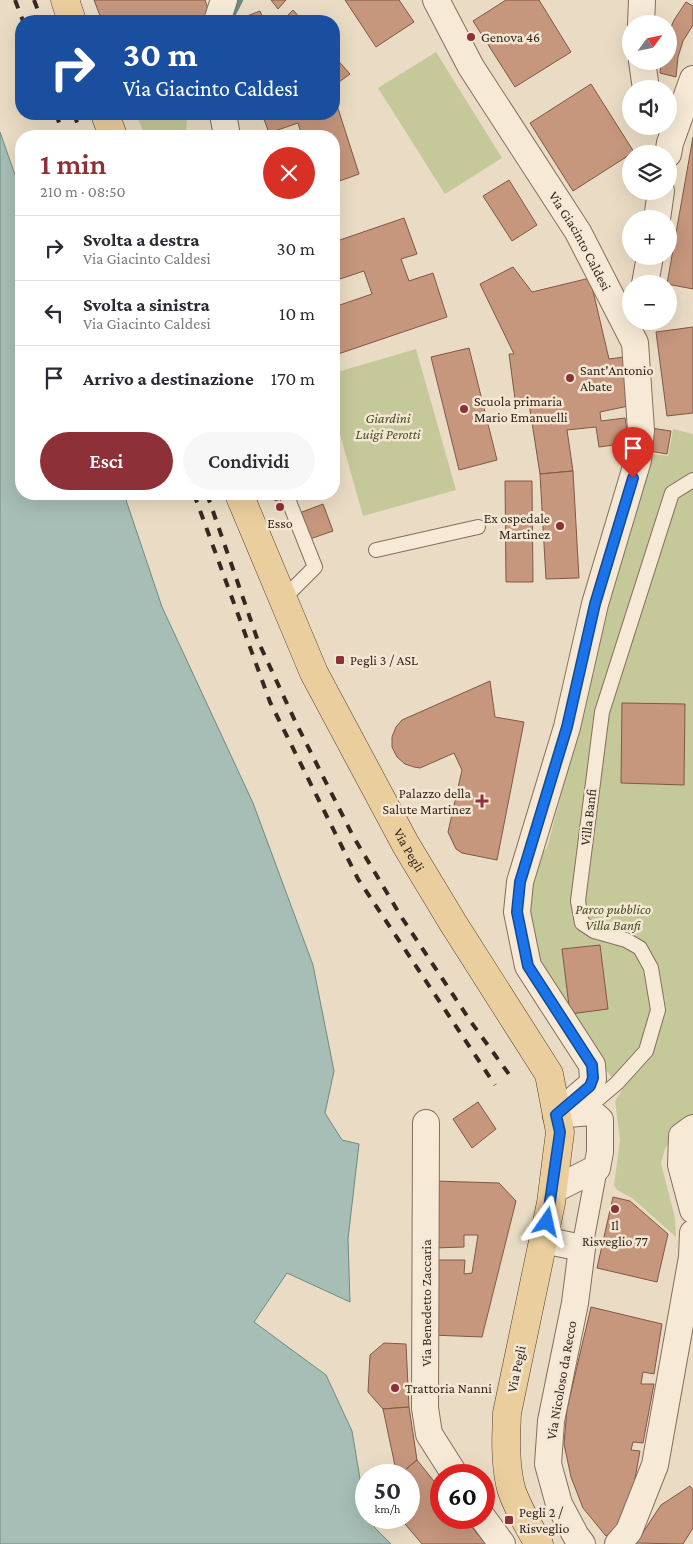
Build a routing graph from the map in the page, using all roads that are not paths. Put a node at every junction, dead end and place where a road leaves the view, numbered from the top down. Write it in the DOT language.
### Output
graph roads {
  1 [pos="64,0"];
  2 [pos="224,0"];
  3 [pos="436,0"];
  4 [pos="642,0"];
  5 [pos="70,15"];
  6 [pos="219,15"];
  7 [pos="641,15"];
  8 [pos="691,91"];
  9 [pos="664,141"];
  10 [pos="637,332"];
  11 [pos="693,480"];
  12 [pos="242,500"];
  13 [pos="288,500"];
  14 [pos="478,527"];
  15 [pos="376,550"];
  16 [pos="283,599"];
  17 [pos="594,1100"];
  18 [pos="556,1115"];
  19 [pos="426,1123"];
  20 [pos="693,1128"];
  21 [pos="597,1168"];
  22 [pos="553,1190"];
  23 [pos="693,1210"];
  24 [pos="693,1234"];
  25 [pos="543,1240"];
  26 [pos="582,1248"];
  27 [pos="447,1464"];
  28 [pos="491,1529"];
  29 [pos="502,1544"];
  30 [pos="539,1544"];
  31 [pos="582,1544"];
  32 [pos="618,1544"];
  1 -- 5 [label="main road"];
  2 -- 6 [label="street"];
  3 -- 10 [label="street, Via Giacinto Caldesi"];
  4 -- 7 [label="street"];
  8 -- 9 [label="street"];
  10 -- 17 [label="street, Via Giacinto Caldesi"];
  11 -- 17 [label="lane, Villa Banfi"];
  12 -- 16 [label="main road, Via Pegli"];
  13 -- 16 [label="lane"];
  14 -- 15 [label="lane"];
  16 -- 18 [label="main road, Via Pegli"];
  17 -- 18 [label="street"];
  17 -- 18 [label="street"];
  17 -- 21 [label="street"];
  18 -- 22 [label="main road, Via Pegli"];
  19 -- 27 [label="street, Via Benedetto Zaccaria"];
  20 -- 23 [label="street"];
  21 -- 22 [label="street"];
  21 -- 26 [label="street"];
  22 -- 25 [label="main road, Via Pegli"];
  24 -- 32 [label="street"];
  25 -- 26 [label="street"];
  25 -- 30 [label="main road, Via Pegli"];
  26 -- 31 [label="street, Via Nicoloso da Recco"];
  28 -- 29 [label="street"];
}
